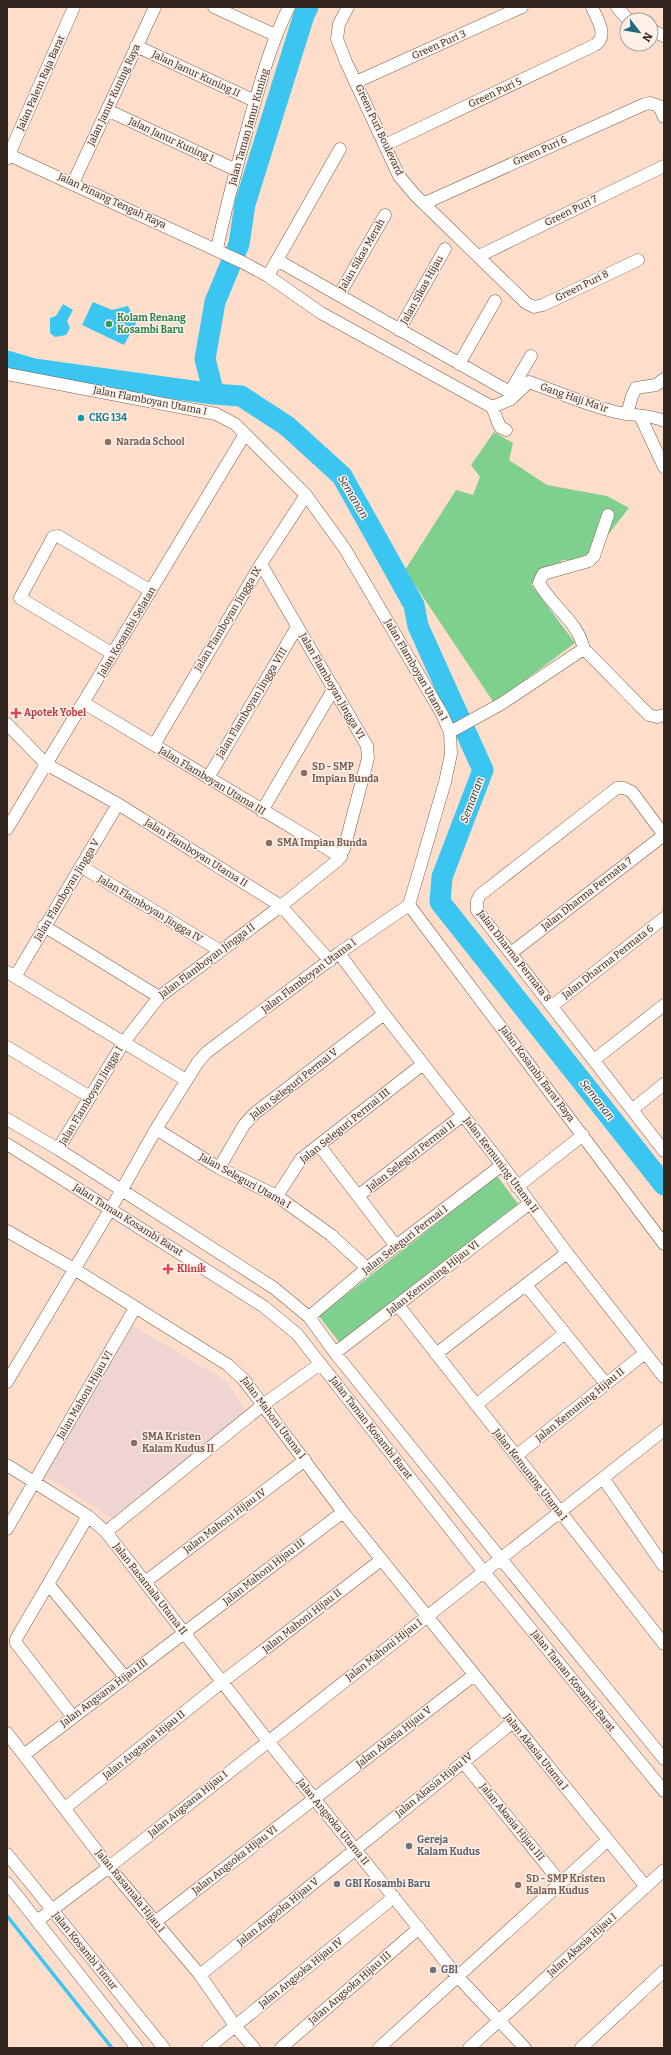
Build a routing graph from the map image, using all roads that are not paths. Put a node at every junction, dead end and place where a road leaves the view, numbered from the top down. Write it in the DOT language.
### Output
graph roads {
  1 [pos="74,7"];
  2 [pos="155,7"];
  3 [pos="214,7"];
  4 [pos="290,7"];
  5 [pos="348,7"];
  6 [pos="522,7"];
  7 [pos="592,7"];
  8 [pos="275,36"];
  9 [pos="136,46"];
  10 [pos="356,82"];
  11 [pos="255,101"];
  12 [pos="107,110"];
  13 [pos="664,117"];
  14 [pos="385,145"];
  15 [pos="340,149"];
  16 [pos="8,156"];
  17 [pos="664,166"];
  18 [pos="236,170"];
  19 [pos="73,183"];
  20 [pos="425,203"];
  21 [pos="385,215"];
  22 [pos="445,249"];
  23 [pos="220,251"];
  24 [pos="478,256"];
  25 [pos="277,260"];
  26 [pos="638,260"];
  27 [pos="268,276"];
  28 [pos="339,295"];
  29 [pos="495,301"];
  30 [pos="526,303"];
  31 [pos="399,330"];
  32 [pos="531,356"];
  33 [pos="459,364"];
  34 [pos="7,374"];
  35 [pos="664,379"];
  36 [pos="492,407"];
  37 [pos="627,414"];
  38 [pos="640,416"];
  39 [pos="664,421"];
  40 [pos="506,430"];
  41 [pos="245,434"];
  42 [pos="664,467"];
  43 [pos="306,495"];
  44 [pos="608,515"];
  45 [pos="261,564"];
  46 [pos="151,591"];
  47 [pos="297,627"];
  48 [pos="584,650"];
  49 [pos="113,654"];
  50 [pos="334,688"];
  51 [pos="84,703"];
  52 [pos="664,715"];
  53 [pos="7,724"];
  54 [pos="452,731"];
  55 [pos="154,745"];
  56 [pos="46,764"];
  57 [pos="208,778"];
  58 [pos="118,804"];
  59 [pos="262,811"];
  60 [pos="7,829"];
  61 [pos="664,835"];
  62 [pos="341,857"];
  63 [pos="82,867"];
  64 [pos="409,905"];
  65 [pos="281,906"];
  66 [pos="664,918"];
  67 [pos="44,926"];
  68 [pos="219,950"];
  69 [pos="511,953"];
  70 [pos="334,957"];
  71 [pos="11,974"];
  72 [pos="159,997"];
  73 [pos="664,1005"];
  74 [pos="552,1006"];
  75 [pos="384,1014"];
  76 [pos="124,1042"];
  77 [pos="7,1047"];
  78 [pos="594,1060"];
  79 [pos="423,1064"];
  80 [pos="186,1080"];
  81 [pos="664,1084"];
  82 [pos="90,1097"];
  83 [pos="633,1109"];
  84 [pos="463,1115"];
  85 [pos="7,1119"];
  86 [pos="156,1129"];
  87 [pos="583,1135"];
  88 [pos="7,1144"];
  89 [pos="319,1145"];
  90 [pos="58,1149"];
  91 [pos="664,1151"];
  92 [pos="502,1165"];
  93 [pos="219,1168"];
  94 [pos="517,1187"];
  95 [pos="121,1191"];
  96 [pos="277,1196"];
  97 [pos="358,1196"];
  98 [pos="530,1203"];
  99 [pos="112,1207"];
  100 [pos="7,1232"];
  101 [pos="664,1244"];
  102 [pos="396,1246"];
  103 [pos="567,1253"];
  104 [pos="367,1268"];
  105 [pos="74,1269"];
  106 [pos="526,1285"];
  107 [pos="398,1305"];
  108 [pos="135,1308"];
  109 [pos="309,1317"];
  110 [pos="565,1333"];
  111 [pos="335,1353"];
  112 [pos="645,1353"];
  113 [pos="436,1354"];
  114 [pos="320,1364"];
  115 [pos="664,1377"];
  116 [pos="7,1382"];
  117 [pos="606,1384"];
  118 [pos="264,1404"];
  119 [pos="476,1405"];
  120 [pos="664,1430"];
  121 [pos="516,1456"];
  122 [pos="305,1460"];
  123 [pos="7,1465"];
  124 [pos="603,1478"];
  125 [pos="34,1481"];
  126 [pos="343,1512"];
  127 [pos="560,1513"];
  128 [pos="88,1516"];
  129 [pos="7,1529"];
  130 [pos="106,1532"];
  131 [pos="381,1560"];
  132 [pos="500,1560"];
  133 [pos="663,1565"];
  134 [pos="485,1572"];
  135 [pos="145,1582"];
  136 [pos="48,1585"];
  137 [pos="426,1617"];
  138 [pos="185,1633"];
  139 [pos="664,1644"];
  140 [pos="474,1675"];
  141 [pos="125,1677"];
  142 [pos="222,1682"];
  143 [pos="73,1717"];
  144 [pos="513,1722"];
  145 [pos="7,1733"];
  146 [pos="268,1741"];
  147 [pos="25,1754"];
  148 [pos="664,1759"];
  149 [pos="463,1762"];
  150 [pos="664,1791"];
  151 [pos="314,1798"];
  152 [pos="65,1808"];
  153 [pos="608,1840"];
  154 [pos="355,1848"];
  155 [pos="7,1854"];
  156 [pos="109,1867"];
  157 [pos="664,1870"];
  158 [pos="7,1883"];
  159 [pos="561,1883"];
  160 [pos="646,1887"];
  161 [pos="394,1897"];
  162 [pos="51,1910"];
  163 [pos="37,1921"];
  164 [pos="155,1922"];
  165 [pos="419,1928"];
  166 [pos="664,1971"];
  167 [pos="200,1975"];
  168 [pos="457,1976"];
  169 [pos="499,2020"];
  170 [pos="236,2027"];
  171 [pos="137,2048"];
  172 [pos="164,2048"];
  173 [pos="208,2048"];
  174 [pos="254,2048"];
  175 [pos="281,2048"];
  176 [pos="379,2048"];
  177 [pos="469,2048"];
  178 [pos="525,2048"];
  179 [pos="581,2048"];
  1 -- 16 [label="street, Jalan Palem Raja Barat"];
  2 -- 9 [label="street, Jalan Janur Kuning Raya"];
  3 -- 8 [label="street"];
  4 -- 8 [label="street, Jalan Taman Janur Kuning"];
  5 -- 10 [label="street, Green Puri Boulevard"];
  6 -- 10 [label="street, Green Puri 3"];
  7 -- 14 [label="street, Green Puri 5"];
  8 -- 11 [label="street, Jalan Taman Janur Kuning"];
  9 -- 11 [label="street, Jalan Janur Kuning II"];
  9 -- 12 [label="street, Jalan Janur Kuning Raya"];
  10 -- 14 [label="street, Green Puri Boulevard"];
  11 -- 18 [label="street, Jalan Taman Janur Kuning"];
  12 -- 18 [label="street, Jalan Janur Kuning I"];
  12 -- 19 [label="street, Jalan Janur Kuning Raya"];
  13 -- 20 [label="street, Green Puri 6"];
  14 -- 20 [label="street, Green Puri Boulevard"];
  15 -- 25 [label="street"];
  16 -- 19 [label="street, Jalan Pinang Tengah Raya"];
  17 -- 24 [label="street, Green Puri 7"];
  18 -- 23 [label="street, Jalan Taman Janur Kuning"];
  19 -- 23 [label="street, Jalan Pinang Tengah Raya"];
  20 -- 24 [label="street, Green Puri Boulevard"];
  21 -- 28 [label="street, Jalan Sikas Merah"];
  22 -- 31 [label="street, Jalan Sikas Hijau"];
  23 -- 27 [label="street, Jalan Pinang Tengah Raya"];
  24 -- 30 [label="street, Green Puri Boulevard"];
  25 -- 27 [label="street"];
  25 -- 28 [label="street"];
  26 -- 30 [label="street, Green Puri 8"];
  27 -- 36 [label="street, Jalan Pinang Tengah Raya"];
  28 -- 31 [label="street"];
  29 -- 33 [label="street"];
  31 -- 33 [label="street"];
  32 -- 33 [label="street"];
  34 -- 41 [label="street, Jalan Flamboyan Utama I"];
  35 -- 37 [label="street"];
  36 -- 37 [label="street, Gang Haji Ma'ir"];
  36 -- 40 [label="street"];
  37 -- 38 [label="street, Gang Haji Ma'ir"];
  38 -- 39 [label="street, Gang Haji Ma'ir"];
  38 -- 42 [label="street"];
  41 -- 43 [label="street, Jalan Flamboyan Utama I"];
  41 -- 46 [label="street, Jalan Kosambi Selatan"];
  43 -- 45 [label="street, Jalan Flamboyan Jingga IX"];
  43 -- 54 [label="street, Jalan Flamboyan Utama I"];
  44 -- 48 [label="street"];
  45 -- 47 [label="street, Jalan Flamboyan Jingga VI"];
  45 -- 55 [label="street, Jalan Flamboyan Jingga IX"];
  46 -- 49 [label="street, Jalan Kosambi Selatan"];
  46 -- 49 [label="street"];
  47 -- 50 [label="street, Jalan Flamboyan Jingga VI"];
  47 -- 57 [label="street, Jalan Flamboyan Jingga VIII"];
  48 -- 52 [label="street"];
  48 -- 54 [label="street"];
  49 -- 51 [label="street, Jalan Kosambi Selatan"];
  50 -- 59 [label="street"];
  50 -- 62 [label="street, Jalan Flamboyan Jingga VI"];
  51 -- 55 [label="street, Jalan Flamboyan Utama III"];
  51 -- 56 [label="street, Jalan Kosambi Selatan"];
  53 -- 56 [label="street, Jalan Flamboyan Utama II"];
  54 -- 64 [label="street, Jalan Flamboyan Utama I"];
  55 -- 57 [label="street, Jalan Flamboyan Utama III"];
  56 -- 58 [label="street, Jalan Flamboyan Utama II"];
  56 -- 60 [label="street, Jalan Kosambi Selatan"];
  57 -- 59 [label="street, Jalan Flamboyan Utama III"];
  58 -- 63 [label="street, Jalan Flamboyan Jingga V"];
  58 -- 65 [label="street, Jalan Flamboyan Utama II"];
  59 -- 62 [label="street, Jalan Flamboyan Utama III"];
  61 -- 69 [label="street, Jalan Dharma Permata 7"];
  61 -- 69 [label="street, Jalan Dharma Permata 8"];
  62 -- 65 [label="street"];
  63 -- 67 [label="street, Jalan Flamboyan Jingga V"];
  63 -- 68 [label="street, Jalan Flamboyan Jingga IV"];
  64 -- 70 [label="street, Jalan Flamboyan Utama I"];
  64 -- 87 [label="street, Jalan Kosambi Barat Raya"];
  65 -- 68 [label="street, Jalan Flamboyan Jingga II"];
  65 -- 70 [label="street, Jalan Flamboyan Utama II"];
  66 -- 74 [label="street, Jalan Dharma Permata 6"];
  67 -- 71 [label="street, Jalan Flamboyan Jingga V"];
  67 -- 72 [label="street"];
  68 -- 72 [label="street, Jalan Flamboyan Jingga II"];
  69 -- 74 [label="street, Jalan Dharma Permata 8"];
  70 -- 75 [label="street, Jalan Kemuning Utama II"];
  70 -- 80 [label="street, Jalan Flamboyan Utama I"];
  71 -- 76 [label="street, Jalan Flamboyan Jingga I"];
  72 -- 76 [label="street, Jalan Flamboyan Jingga II"];
  73 -- 78 [label="street"];
  74 -- 78 [label="street, Jalan Dharma Permata 8"];
  75 -- 79 [label="street, Jalan Kemuning Utama II"];
  75 -- 93 [label="street, Jalan Seleguri Permai V"];
  76 -- 80 [label="street, Jalan Flamboyan Jingga I"];
  76 -- 82 [label="street, Jalan Flamboyan Jingga I"];
  77 -- 82 [label="street"];
  78 -- 83 [label="street, Jalan Dharma Permata 8"];
  79 -- 84 [label="street, Jalan Kemuning Utama II"];
  79 -- 89 [label="street, Jalan Seleguri Permai III"];
  80 -- 86 [label="street, Jalan Flamboyan Utama I"];
  81 -- 83 [label="street"];
  82 -- 90 [label="street, Jalan Flamboyan Jingga I"];
  83 -- 91 [label="street, Jalan Dharma Permata 8"];
  84 -- 92 [label="street, Jalan Kemuning Utama II"];
  84 -- 97 [label="street, Jalan Seleguri Permai II"];
  85 -- 90 [label="street, Jalan Taman Kosambi Barat"];
  86 -- 93 [label="street, Jalan Seleguri Utama I"];
  86 -- 95 [label="street, Jalan Flamboyan Utama I"];
  87 -- 94 [label="street"];
  87 -- 101 [label="street, Jalan Kosambi Barat Raya"];
  88 -- 99 [label="street, Jalan Taman Kosambi Barat"];
  89 -- 96 [label="street, Jalan Seleguri Permai III"];
  89 -- 97 [label="street"];
  90 -- 95 [label="street, Jalan Taman Kosambi Barat"];
  92 -- 94 [label="street, Jalan Kemuning Utama II"];
  92 -- 102 [label="street, Jalan Seleguri Permai I"];
  93 -- 96 [label="street, Jalan Seleguri Utama I"];
  94 -- 98 [label="street, Jalan Kemuning Utama II"];
  95 -- 99 [label="street, Jalan Flamboyan Utama I"];
  95 -- 109 [label="street, Jalan Taman Kosambi Barat"];
  96 -- 104 [label="street, Jalan Seleguri Utama I"];
  97 -- 102 [label="street"];
  98 -- 103 [label="street, Jalan Kemuning Utama II"];
  98 -- 107 [label="street, Jalan Kemuning Hijau VI"];
  99 -- 105 [label="street, Jalan Flamboyan Utama I"];
  99 -- 114 [label="street, Jalan Taman Kosambi Barat"];
  100 -- 105 [label="street, Jalan Mahoni Utama I"];
  102 -- 104 [label="street, Jalan Seleguri Permai I"];
  103 -- 106 [label="street"];
  103 -- 112 [label="street, Jalan Kemuning Utama II"];
  104 -- 109 [label="street, Jalan Seleguri Permai I"];
  105 -- 108 [label="street, Jalan Mahoni Utama I"];
  105 -- 116 [label="street, Jalan Flamboyan Utama I"];
  106 -- 110 [label="street"];
  106 -- 113 [label="street"];
  107 -- 111 [label="street, Jalan Kemuning Hijau VI"];
  107 -- 113 [label="street, Jalan Kemuning Utama I"];
  108 -- 118 [label="street, Jalan Mahoni Utama I"];
  108 -- 125 [label="street, Jalan Mahoni Hijau VI"];
  109 -- 111 [label="street, Jalan Taman Kosambi Barat"];
  110 -- 117 [label="street"];
  110 -- 119 [label="street"];
  111 -- 132 [label="street, Jalan Taman Kosambi Barat"];
  112 -- 115 [label="street, Jalan Kemuning Utama II"];
  112 -- 117 [label="street, Jalan Kemuning Hijau II"];
  113 -- 119 [label="street, Jalan Kemuning Utama I"];
  114 -- 118 [label="street"];
  114 -- 134 [label="street, Jalan Taman Kosambi Barat"];
  117 -- 121 [label="street, Jalan Kemuning Hijau II"];
  118 -- 122 [label="street, Jalan Mahoni Utama I"];
  118 -- 130 [label="street"];
  119 -- 121 [label="street, Jalan Kemuning Utama I"];
  120 -- 124 [label="street, Jalan Mahoni Hijau I"];
  121 -- 127 [label="street, Jalan Kemuning Utama I"];
  122 -- 126 [label="street, Jalan Mahoni Utama I"];
  122 -- 135 [label="street, Jalan Mahoni Hijau IV"];
  123 -- 125 [label="street, Jalan Rasamala Utama II"];
  124 -- 127 [label="street, Jalan Mahoni Hijau I"];
  124 -- 133 [label="street"];
  125 -- 128 [label="street, Jalan Rasamala Utama II"];
  125 -- 129 [label="street, Jalan Mahoni Hijau VI"];
  126 -- 131 [label="street, Jalan Mahoni Utama I"];
  126 -- 138 [label="street, Jalan Mahoni Hijau III"];
  127 -- 132 [label="street, Jalan Mahoni Hijau I"];
  127 -- 139 [label="street, Jalan Kemuning Utama I"];
  128 -- 130 [label="street, Jalan Rasamala Utama II"];
  128 -- 136 [label="street"];
  130 -- 135 [label="street, Jalan Rasamala Utama II"];
  131 -- 137 [label="street, Jalan Mahoni Utama I"];
  131 -- 142 [label="street, Jalan Mahoni Hijau II"];
  132 -- 134 [label="street, Jalan Mahoni Hijau I"];
  132 -- 148 [label="street, Jalan Taman Kosambi Barat"];
  134 -- 137 [label="street, Jalan Mahoni Hijau I"];
  134 -- 150 [label="street, Jalan Taman Kosambi Barat"];
  135 -- 138 [label="street, Jalan Rasamala Utama II"];
  136 -- 141 [label="street"];
  136 -- 143 [label="street"];
  137 -- 140 [label="street, Jalan Akasia Utama I"];
  137 -- 146 [label="street, Jalan Mahoni Hijau I"];
  138 -- 141 [label="street, Jalan Angsana Hijau III"];
  138 -- 142 [label="street, Jalan Rasamala Utama II"];
  140 -- 144 [label="street, Jalan Akasia Utama I"];
  140 -- 151 [label="street, Jalan Akasia Hijau V"];
  141 -- 143 [label="street, Jalan Angsana Hijau III"];
  142 -- 146 [label="street, Jalan Rasamala Utama II"];
  142 -- 152 [label="street, Jalan Angsana Hijau II"];
  143 -- 147 [label="street, Jalan Angsana Hijau III"];
  144 -- 149 [label="street, Jalan Akasia Hijau IV"];
  144 -- 153 [label="street, Jalan Akasia Utama I"];
  145 -- 147 [label="street, Jalan Rasamala Hijau I"];
  146 -- 151 [label="street, Jalan Angsoka Utama II"];
  146 -- 156 [label="street, Jalan Angsana Hijau I"];
  147 -- 152 [label="street, Jalan Rasamala Hijau I"];
  149 -- 154 [label="street, Jalan Akasia Hijau IV"];
  149 -- 159 [label="street, Jalan Akasia Hijau III"];
  151 -- 154 [label="street, Jalan Angsoka Utama II"];
  151 -- 164 [label="street, Jalan Angsoka Hijau VI"];
  152 -- 156 [label="street, Jalan Rasamala Hijau I"];
  153 -- 159 [label="street"];
  153 -- 160 [label="street, Jalan Akasia Utama I"];
  154 -- 161 [label="street, Jalan Angsoka Utama II"];
  154 -- 167 [label="street, Jalan Angsoka Hijau V"];
  155 -- 162 [label="street, Jalan Kosambi Timur"];
  156 -- 162 [label="street, Jalan Angsana Hijau I"];
  156 -- 164 [label="street, Jalan Rasamala Hijau I"];
  157 -- 160 [label="street, Jalan Akasia Hijau I"];
  158 -- 163 [label="street, Jalan Kosambi Timur"];
  159 -- 168 [label="street"];
  160 -- 169 [label="street, Jalan Akasia Hijau I"];
  161 -- 165 [label="street, Jalan Angsoka Utama II"];
  161 -- 170 [label="street, Jalan Angsoka Hijau IV"];
  162 -- 163 [label="street"];
  162 -- 172 [label="street, Jalan Kosambi Timur"];
  163 -- 171 [label="street, Jalan Kosambi Timur"];
  164 -- 167 [label="street, Jalan Rasamala Hijau I"];
  165 -- 168 [label="street, Jalan Angsoka Utama II"];
  165 -- 175 [label="street, Jalan Angsoka Hijau III"];
  166 -- 179 [label="street"];
  167 -- 170 [label="street, Jalan Rasamala Hijau I"];
  168 -- 169 [label="street, Jalan Angsoka Utama II"];
  168 -- 176 [label="street"];
  169 -- 177 [label="street, Jalan Akasia Hijau I"];
  169 -- 178 [label="street, Jalan Angsoka Utama II"];
  170 -- 173 [label="street, Jalan Angsoka Hijau IV"];
  170 -- 174 [label="street, Jalan Rasamala Hijau I"];
}
